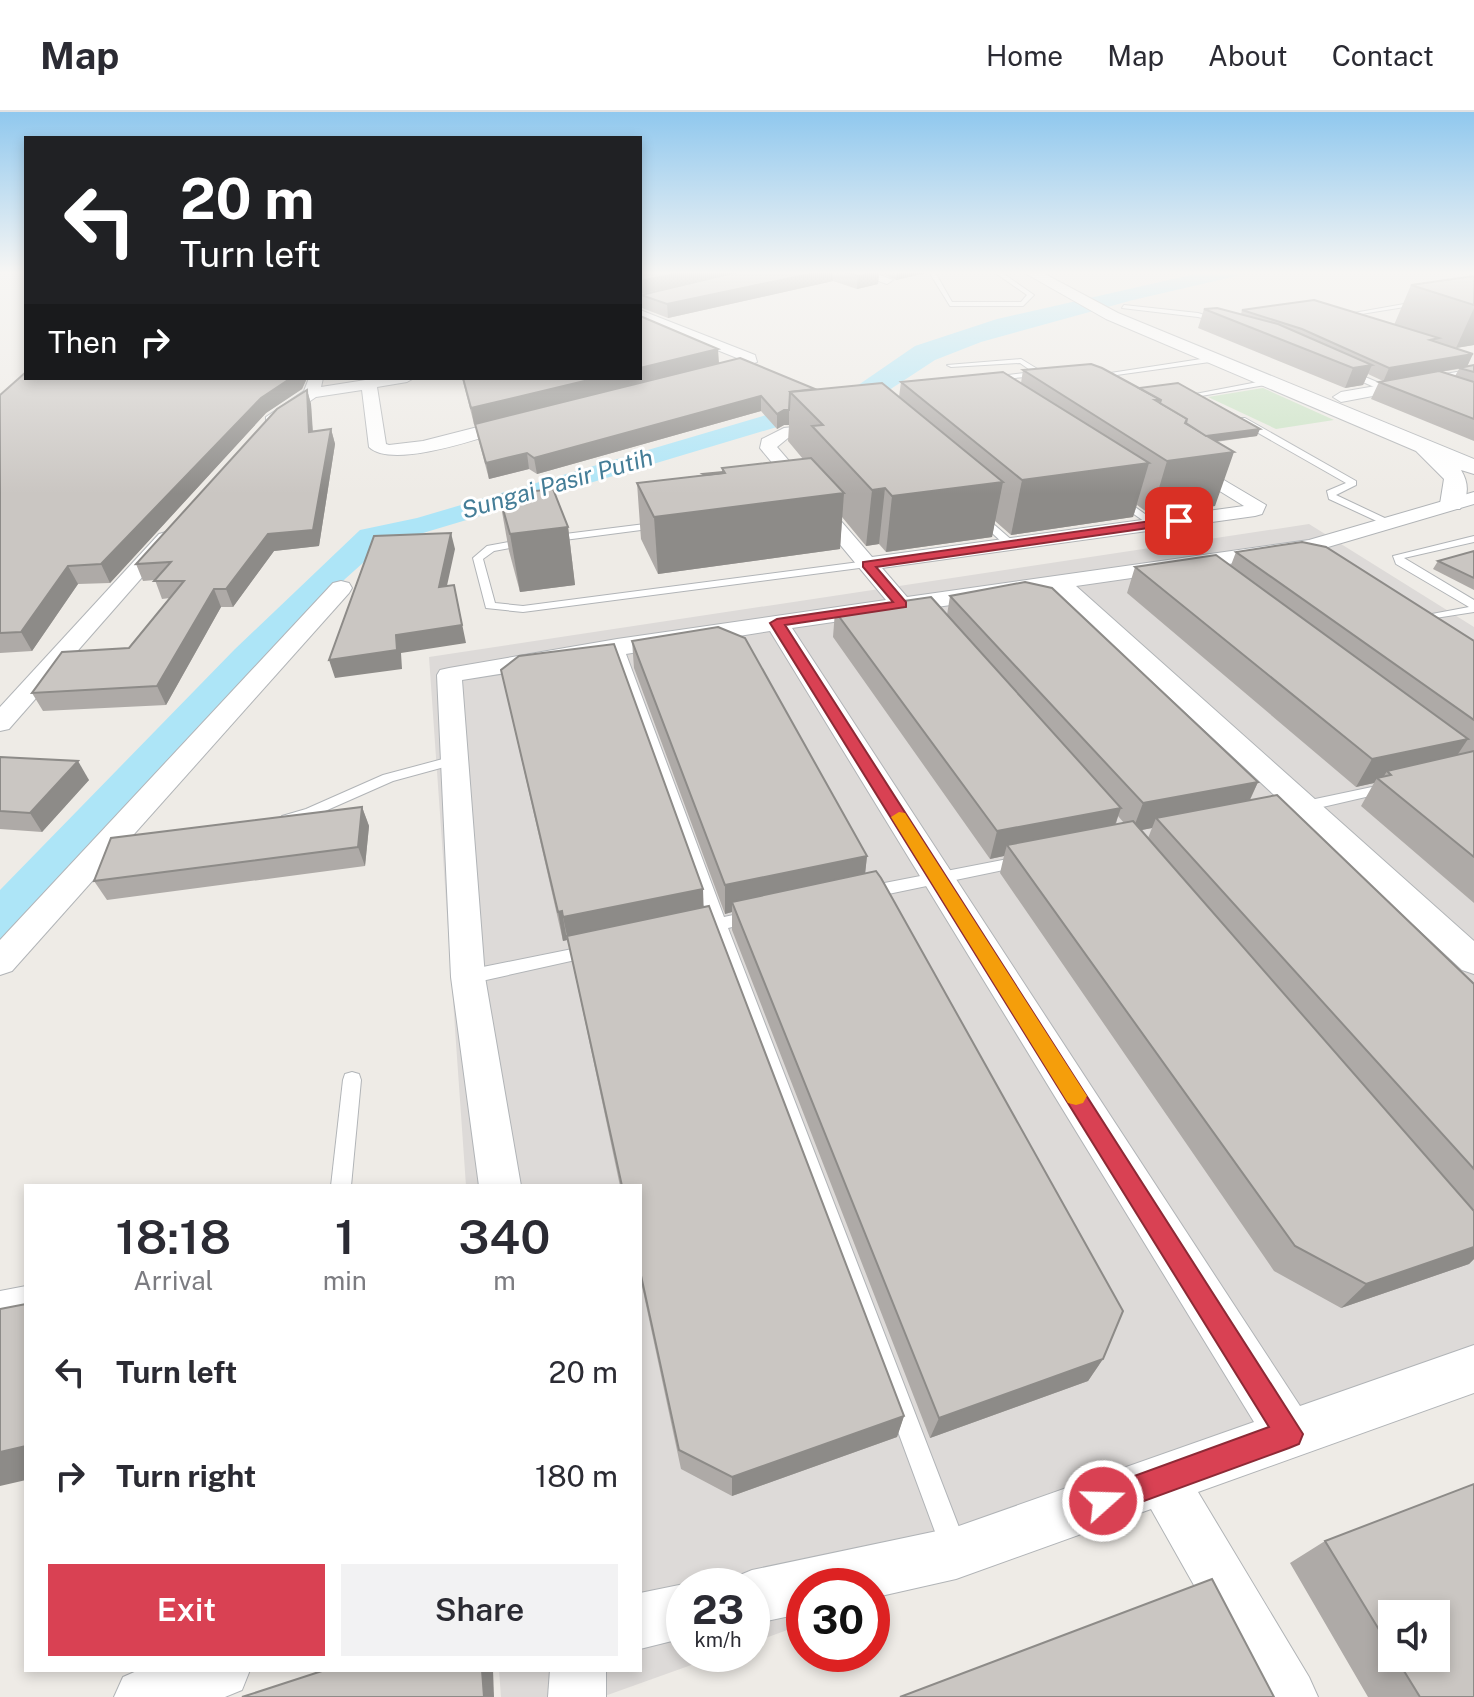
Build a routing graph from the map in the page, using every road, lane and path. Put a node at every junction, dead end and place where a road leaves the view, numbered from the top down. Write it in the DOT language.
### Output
graph roads {
  1 [pos="720,346"];
  2 [pos="1190,346"];
  3 [pos="1215,346"];
  4 [pos="1214,359"];
  5 [pos="951,365"];
  6 [pos="1336,366"];
  7 [pos="1247,373"];
  8 [pos="1474,373"];
  9 [pos="1041,374"];
  10 [pos="1095,376"];
  11 [pos="696,377"];
  12 [pos="397,380"];
  13 [pos="971,380"];
  14 [pos="1428,381"];
  15 [pos="1268,382"];
  16 [pos="320,387"];
  17 [pos="363,387"];
  18 [pos="1386,389"];
  19 [pos="1045,390"];
  20 [pos="1451,390"];
  21 [pos="1341,397"];
  22 [pos="1221,410"];
  23 [pos="1234,416"];
  24 [pos="527,420"];
  25 [pos="846,426"];
  26 [pos="253,441"];
  27 [pos="1410,441"];
  28 [pos="1451,441"];
  29 [pos="1165,450"];
  30 [pos="1474,451"];
  31 [pos="1474,457"];
  32 [pos="1474,467"];
  33 [pos="1104,489"];
  34 [pos="1463,501"];
  35 [pos="966,504"];
  36 [pos="1386,522"];
  37 [pos="677,523"];
  38 [pos="179,524"];
  39 [pos="1154,524"];
  40 [pos="1474,539"];
  41 [pos="1010,544"];
  42 [pos="1311,546"];
  43 [pos="1335,563"];
  44 [pos="867,564"];
  45 [pos="1057,581"];
  46 [pos="341,588"];
  47 [pos="1395,603"];
  48 [pos="916,607"];
  49 [pos="1474,607"];
  50 [pos="1420,619"];
  51 [pos="777,623"];
  52 [pos="1445,635"];
  53 [pos="617,646"];
  54 [pos="0,723"];
  55 [pos="454,760"];
  56 [pos="1408,783"];
  57 [pos="1297,808"];
  58 [pos="275,823"];
  59 [pos="1040,858"];
  60 [pos="938,877"];
  61 [pos="850,896"];
  62 [pos="762,915"];
  63 [pos="718,924"];
  64 [pos="686,931"];
  65 [pos="608,947"];
  66 [pos="1474,961"];
  67 [pos="0,962"];
  68 [pos="468,977"];
  69 [pos="352,1080"];
  70 [pos="341,1184"];
  71 [pos="500,1184"];
  72 [pos="24,1297"];
  73 [pos="0,1302"];
  74 [pos="1474,1369"];
  75 [pos="1289,1434"];
  76 [pos="1162,1480"];
  77 [pos="956,1553"];
  78 [pos="770,1593"];
  79 [pos="666,1615"];
  80 [pos="642,1621"];
  81 [pos="216,1672"];
  82 [pos="578,1672"];
  83 [pos="143,1697"];
  84 [pos="577,1697"];
  85 [pos="1289,1697"];
  1 -- 11 [label="street"];
  2 -- 4 [label="street"];
  3 -- 21 [label="street"];
  4 -- 7 [label="street"];
  4 -- 10 [label="lane"];
  5 -- 9 [label="lane"];
  6 -- 18 [label="lane"];
  7 -- 15 [label="street"];
  7 -- 21 [label="street"];
  8 -- 14 [label="street"];
  9 -- 13 [label="lane"];
  9 -- 19 [label="lane"];
  12 -- 17 [label="street"];
  14 -- 18 [label="street"];
  14 -- 20 [label="lane"];
  15 -- 22 [label="lane"];
  15 -- 27 [label="street"];
  16 -- 17 [label="street"];
  16 -- 26 [label="street"];
  17 -- 24 [label="street"];
  18 -- 21 [label="street"];
  21 -- 27 [label="street"];
  21 -- 28 [label="street"];
  23 -- 36 [label="lane"];
  25 -- 44 [label="street"];
  27 -- 32 [label="street"];
  27 -- 34 [label="street"];
  28 -- 30 [label="street"];
  28 -- 31 [label="street"];
  29 -- 39 [label="street"];
  33 -- 39 [label="lane"];
  34 -- 36 [label="street"];
  35 -- 41 [label="lane"];
  36 -- 42 [label="street"];
  37 -- 44 [label="lane"];
  38 -- 54 [label="street"];
  39 -- 41 [label="street"];
  40 -- 49 [label="lane"];
  41 -- 44 [label="street"];
  42 -- 43 [label="street"];
  42 -- 45 [label="street"];
  44 -- 48 [label="street"];
  45 -- 48 [label="street"];
  45 -- 57 [label="street"];
  46 -- 67 [label="street"];
  47 -- 50 [label="street"];
  48 -- 51 [label="street"];
  49 -- 50 [label="lane"];
  50 -- 52 [label="street"];
  51 -- 53 [label="street"];
  51 -- 60 [label="street"];
  53 -- 55 [label="street"];
  53 -- 63 [label="lane"];
  55 -- 58 [label="lane"];
  55 -- 68 [label="street"];
  56 -- 57 [label="lane"];
  57 -- 66 [label="street"];
  59 -- 60 [label="lane"];
  60 -- 61 [label="lane"];
  60 -- 75 [label="street"];
  62 -- 63 [label="lane"];
  63 -- 64 [label="lane"];
  63 -- 77 [label="lane"];
  65 -- 68 [label="lane"];
  68 -- 71 [label="street"];
  69 -- 70 [label="lane"];
  72 -- 73 [label="lane"];
  74 -- 75 [label="street"];
  75 -- 76 [label="street"];
  76 -- 77 [label="street"];
  76 -- 85 [label="street"];
  77 -- 78 [label="street"];
  79 -- 80 [label="street"];
  81 -- 83 [label="street"];
  82 -- 84 [label="street"];
}
